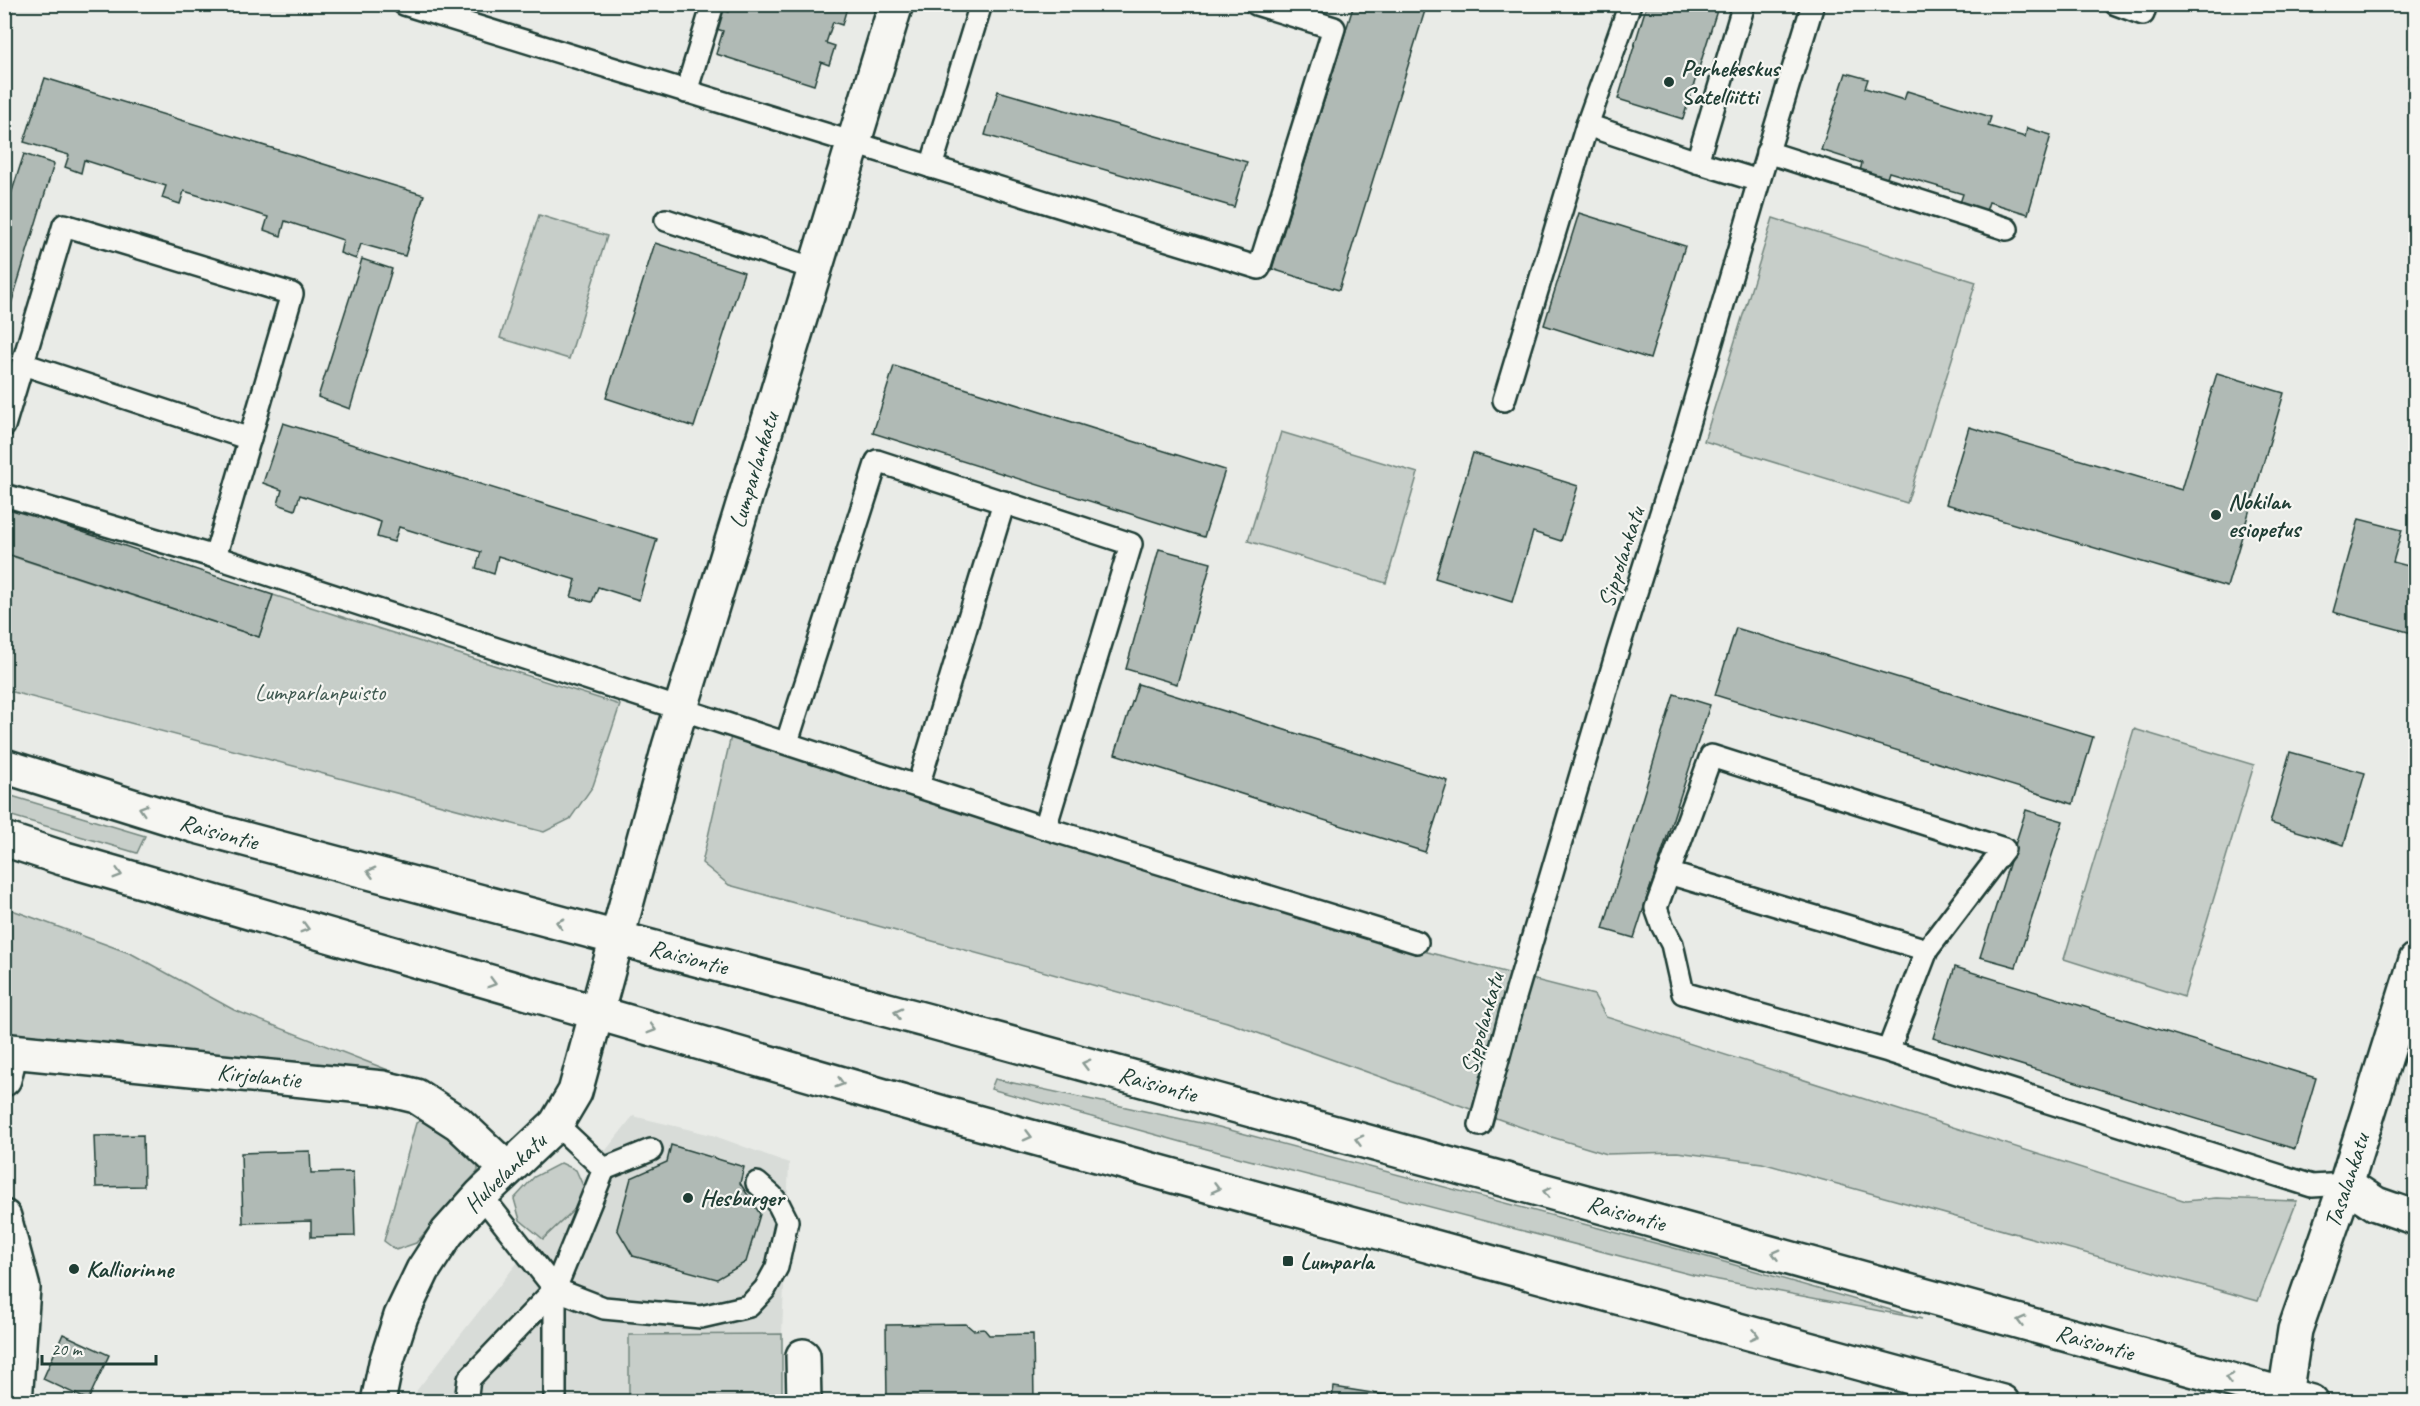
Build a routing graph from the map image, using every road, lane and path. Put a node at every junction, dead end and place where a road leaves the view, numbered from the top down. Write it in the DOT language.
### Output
graph roads {
  1 [pos="712,4"];
  2 [pos="896,4"];
  3 [pos="981,4"];
  4 [pos="1256,4"];
  5 [pos="1630,4"];
  6 [pos="1744,4"];
  7 [pos="1813,4"];
  8 [pos="2116,4"];
  9 [pos="2146,4"];
  10 [pos="414,6"];
  11 [pos="686,92"];
  12 [pos="1587,125"];
  13 [pos="854,144"];
  14 [pos="1767,152"];
  15 [pos="1697,162"];
  16 [pos="931,167"];
  17 [pos="1759,182"];
  18 [pos="666,220"];
  19 [pos="2007,229"];
  20 [pos="815,269"];
  21 [pos="23,364"];
  22 [pos="1504,400"];
  23 [pos="4,426"];
  24 [pos="250,439"];
  25 [pos="4,495"];
  26 [pos="1004,502"];
  27 [pos="215,557"];
  28 [pos="681,708"];
  29 [pos="787,742"];
  30 [pos="4,766"];
  31 [pos="918,786"];
  32 [pos="1045,828"];
  33 [pos="4,839"];
  34 [pos="1668,873"];
  35 [pos="616,938"];
  36 [pos="1417,942"];
  37 [pos="1927,950"];
  38 [pos="2415,960"];
  39 [pos="596,1013"];
  40 [pos="1888,1051"];
  41 [pos="4,1079"];
  42 [pos="556,1124"];
  43 [pos="1480,1125"];
  44 [pos="651,1150"];
  45 [pos="507,1169"];
  46 [pos="604,1169"];
  47 [pos="757,1183"];
  48 [pos="2346,1184"];
  49 [pos="481,1195"];
  50 [pos="4,1217"];
  51 [pos="2415,1218"];
  52 [pos="555,1289"];
  53 [pos="803,1356"];
  54 [pos="2293,1399"];
  55 [pos="15,1401"];
  56 [pos="378,1401"];
  57 [pos="466,1401"];
  58 [pos="555,1401"];
  59 [pos="804,1401"];
  60 [pos="2002,1401"];
  1 -- 11 [label="lane"];
  2 -- 13 [label="main road, Lumparlankatu"];
  3 -- 16 [label="lane"];
  4 -- 16 [label="lane"];
  5 -- 12 [label="lane"];
  6 -- 15 [label="lane"];
  7 -- 14 [label="lane, Sippolankatu"];
  8 -- 9 [label="lane"];
  10 -- 11 [label="lane"];
  11 -- 13 [label="lane"];
  12 -- 15 [label="lane"];
  12 -- 22 [label="lane"];
  13 -- 16 [label="lane"];
  13 -- 20 [label="main road, Lumparlankatu"];
  14 -- 17 [label="lane, Sippolankatu"];
  14 -- 19 [label="lane"];
  15 -- 17 [label="lane"];
  17 -- 43 [label="lane, Sippolankatu"];
  18 -- 20 [label="lane"];
  20 -- 28 [label="main road, Lumparlankatu"];
  21 -- 23 [label="lane"];
  21 -- 24 [label="lane"];
  21 -- 24 [label="lane"];
  24 -- 27 [label="lane"];
  25 -- 27 [label="lane"];
  26 -- 29 [label="lane"];
  26 -- 31 [label="lane"];
  26 -- 32 [label="lane"];
  27 -- 28 [label="lane"];
  28 -- 29 [label="lane"];
  28 -- 35 [label="main road, Lumparlankatu"];
  29 -- 31 [label="lane"];
  35 -- 30 [label="main road, Raisiontie, one-way"];
  31 -- 32 [label="lane"];
  32 -- 36 [label="lane"];
  33 -- 39 [label="main road, one-way"];
  34 -- 37 [label="lane"];
  34 -- 37 [label="lane"];
  34 -- 40 [label="lane"];
  35 -- 39 [label="main road, Hulvelankatu"];
  54 -- 35 [label="main road, Raisiontie, one-way"];
  37 -- 40 [label="lane"];
  38 -- 48 [label="main road, Tasalankatu"];
  39 -- 42 [label="main road, Hulvelankatu"];
  39 -- 60 [label="main road, one-way"];
  40 -- 48 [label="lane"];
  41 -- 45 [label="main road, Kirjolantie"];
  42 -- 45 [label="main road, Hulvelankatu"];
  42 -- 46 [label="lane"];
  44 -- 46 [label="lane"];
  45 -- 49 [label="main road, Hulvelankatu"];
  46 -- 52 [label="lane"];
  47 -- 52 [label="lane"];
  48 -- 51 [label="main road"];
  48 -- 54 [label="main road, Tasalankatu"];
  49 -- 52 [label="lane"];
  49 -- 56 [label="main road, Hulvelankatu"];
  50 -- 55 [label="main road"];
  52 -- 57 [label="lane"];
  52 -- 58 [label="lane"];
  53 -- 59 [label="main road"];
}
